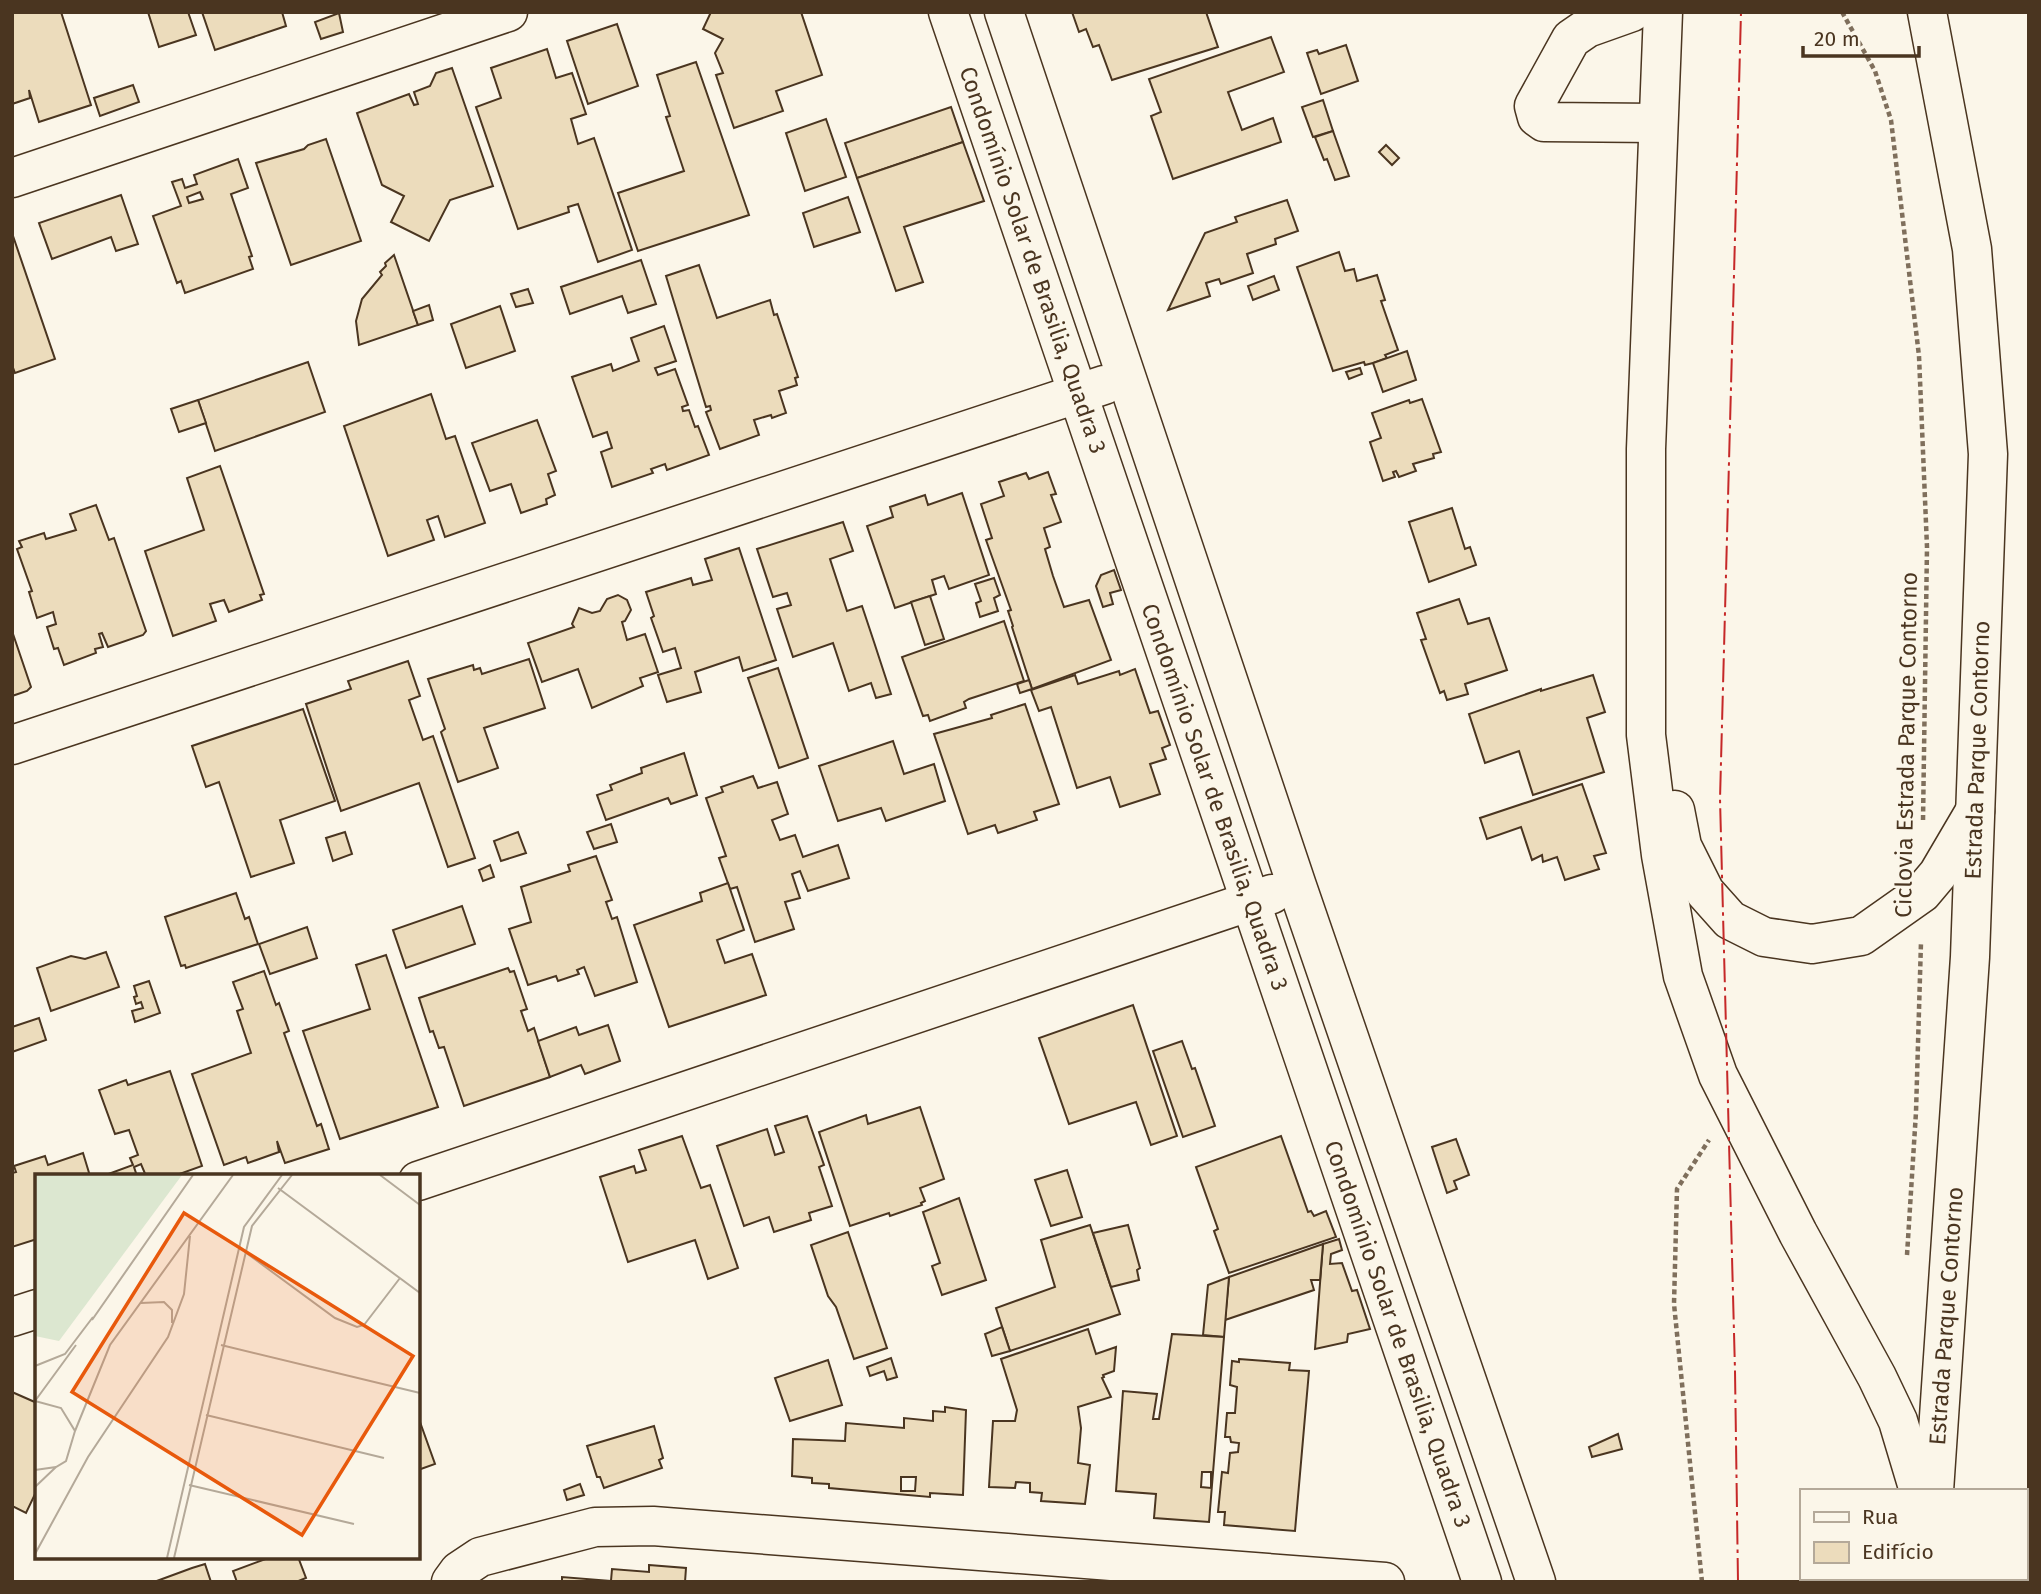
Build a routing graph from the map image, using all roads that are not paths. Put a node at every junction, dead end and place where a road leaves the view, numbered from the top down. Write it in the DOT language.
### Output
graph roads {
  1 [pos="508,12"];
  2 [pos="948,12"];
  3 [pos="1004,12"];
  4 [pos="1632,12"];
  5 [pos="1662,12"];
  6 [pos="1927,12"];
  7 [pos="1658,123"];
  8 [pos="12,178"];
  9 [pos="1126,377"];
  10 [pos="1078,393"];
  11 [pos="1646,646"];
  12 [pos="12,745"];
  13 [pos="1975,811"];
  14 [pos="1297,886"];
  15 [pos="1250,901"];
  16 [pos="420,1180"];
  17 [pos="35,1310"];
  18 [pos="12,1317"];
  19 [pos="1918,1489"];
  20 [pos="1934,1489"];
  21 [pos="451,1582"];
  22 [pos="1385,1582"];
  23 [pos="1482,1582"];
  24 [pos="1536,1582"];
  1 -- 8 [label="street"];
  2 -- 10 [label="street, Condomínio Solar de Brasilia, Quadra 3"];
  3 -- 9 [label="street"];
  4 -- 7 [label="street"];
  5 -- 7 [label="street"];
  6 -- 13 [label="street, Estrada Parque Contorno"];
  7 -- 11 [label="street"];
  9 -- 10 [label="street"];
  9 -- 14 [label="street"];
  10 -- 12 [label="street"];
  10 -- 15 [label="street, Condomínio Solar de Brasilia, Quadra 3"];
  11 -- 13 [label="street"];
  11 -- 19 [label="street"];
  13 -- 20 [label="street, Estrada Parque Contorno"];
  14 -- 15 [label="street"];
  14 -- 24 [label="street"];
  15 -- 16 [label="street"];
  15 -- 23 [label="street, Condomínio Solar de Brasilia, Quadra 3"];
  17 -- 18 [label="street"];
  21 -- 22 [label="street"];
}
